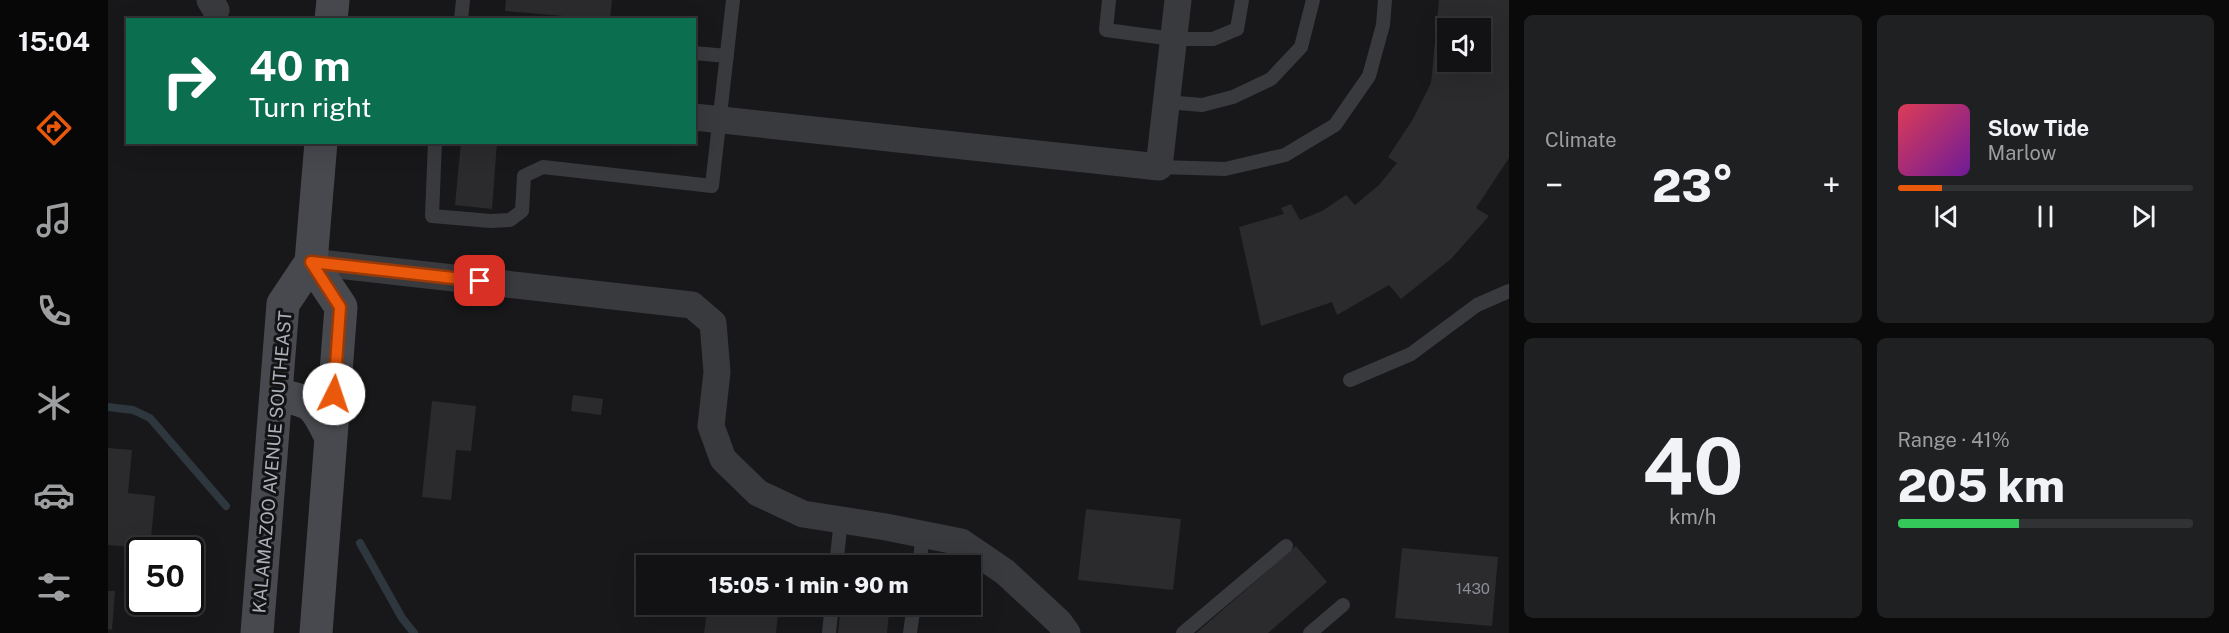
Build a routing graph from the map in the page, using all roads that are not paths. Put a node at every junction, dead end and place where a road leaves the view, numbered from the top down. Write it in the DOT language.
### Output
graph roads {
  1 [pos="333,0"];
  2 [pos="463,0"];
  3 [pos="733,0"];
  4 [pos="1109,0"];
  5 [pos="1178,0"];
  6 [pos="1242,0"];
  7 [pos="1313,0"];
  8 [pos="1385,0"];
  9 [pos="331,18"];
  10 [pos="461,18"];
  11 [pos="1173,39"];
  12 [pos="696,52"];
  13 [pos="727,56"];
  14 [pos="1166,102"];
  15 [pos="707,118"];
  16 [pos="321,144"];
  17 [pos="435,144"];
  18 [pos="1159,167"];
  19 [pos="311,262"];
  20 [pos="1509,291"];
  21 [pos="1350,380"];
  22 [pos="276,395"];
  23 [pos="331,438"];
  24 [pos="841,520"];
  25 [pos="923,534"];
  26 [pos="1286,546"];
  27 [pos="837,555"];
  28 [pos="920,555"];
  29 [pos="1343,605"];
  30 [pos="831,615"];
  31 [pos="912,615"];
  32 [pos="257,633"];
  33 [pos="316,633"];
  34 [pos="829,633"];
  35 [pos="910,633"];
  36 [pos="1067,633"];
  37 [pos="1183,633"];
  38 [pos="1310,633"];
  1 -- 9 [label="main road"];
  2 -- 10 [label="lane"];
  3 -- 13 [label="lane"];
  4 -- 11 [label="lane"];
  5 -- 11 [label="street"];
  6 -- 11 [label="lane"];
  7 -- 14 [label="lane"];
  8 -- 18 [label="lane"];
  11 -- 14 [label="street"];
  12 -- 13 [label="lane"];
  13 -- 15 [label="lane"];
  14 -- 18 [label="street"];
  15 -- 17 [label="lane"];
  15 -- 18 [label="street"];
  16 -- 19 [label="main road, KALAMAZOO AVENUE SOUTHEAST"];
  19 -- 22 [label="main road, KALAMAZOO AVENUE SOUTHEAST"];
  19 -- 23 [label="main road"];
  19 -- 24 [label="street"];
  20 -- 21 [label="lane"];
  22 -- 23 [label="main road"];
  22 -- 32 [label="main road, KALAMAZOO AVENUE SOUTHEAST"];
  23 -- 33 [label="main road"];
  24 -- 25 [label="street"];
  24 -- 27 [label="lane"];
  25 -- 28 [label="lane"];
  25 -- 36 [label="street"];
  26 -- 37 [label="lane"];
  29 -- 38 [label="lane"];
  30 -- 34 [label="lane"];
  31 -- 35 [label="lane"];
}
